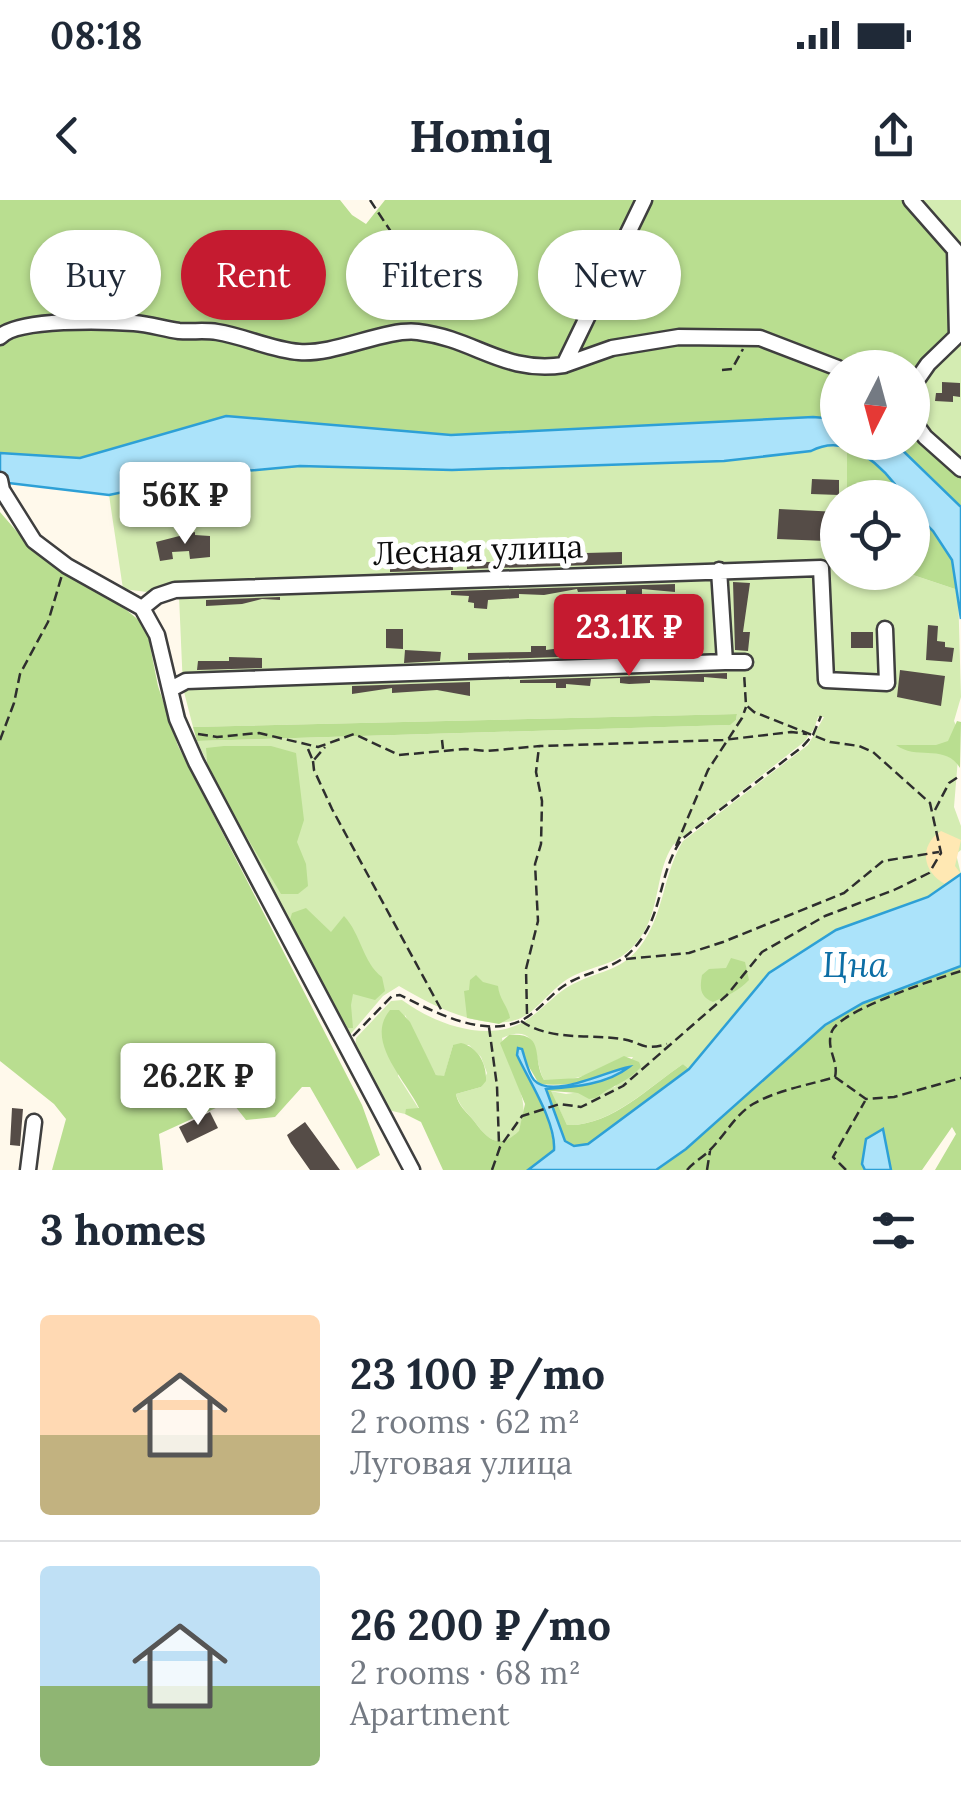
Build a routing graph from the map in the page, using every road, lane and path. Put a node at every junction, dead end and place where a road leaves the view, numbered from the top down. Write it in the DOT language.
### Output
graph roads {
  1 [pos="370,200"];
  2 [pos="644,200"];
  3 [pos="912,200"];
  4 [pos="958,249"];
  5 [pos="413,331"];
  6 [pos="959,335"];
  7 [pos="0,337"];
  8 [pos="748,338"];
  9 [pos="820,360"];
  10 [pos="930,362"];
  11 [pos="564,365"];
  12 [pos="722,370"];
  13 [pos="930,441"];
  14 [pos="961,469"];
  15 [pos="1,485"];
  16 [pos="719,570"];
  17 [pos="62,576"];
  18 [pos="142,608"];
  19 [pos="885,629"];
  20 [pos="724,662"];
  21 [pos="744,662"];
  22 [pos="171,689"];
  23 [pos="746,705"];
  24 [pos="821,716"];
  25 [pos="813,735"];
  26 [pos="185,736"];
  27 [pos="0,740"];
  28 [pos="442,740"];
  29 [pos="726,740"];
  30 [pos="302,745"];
  31 [pos="325,746"];
  32 [pos="540,746"];
  33 [pos="443,750"];
  34 [pos="313,761"];
  35 [pos="961,775"];
  36 [pos="934,812"];
  37 [pos="676,848"];
  38 [pos="942,851"];
  39 [pos="625,960"];
  40 [pos="961,971"];
  41 [pos="444,1014"];
  42 [pos="526,1017"];
  43 [pos="520,1020"];
  44 [pos="488,1026"];
  45 [pos="671,1042"];
  46 [pos="345,1044"];
  47 [pos="835,1077"];
  48 [pos="961,1078"];
  49 [pos="866,1099"];
  50 [pos="34,1122"];
  51 [pos="500,1147"];
  52 [pos="710,1149"];
  53 [pos="28,1170"];
  54 [pos="412,1170"];
  55 [pos="492,1170"];
  56 [pos="687,1170"];
  57 [pos="707,1170"];
  58 [pos="846,1170"];
  1 -- 5 [label="path"];
  2 -- 11 [label="street"];
  3 -- 4 [label="street"];
  4 -- 6 [label="street"];
  5 -- 7 [label="street"];
  5 -- 11 [label="street"];
  6 -- 10 [label="street"];
  8 -- 9 [label="street"];
  8 -- 11 [label="street"];
  8 -- 12 [label="path"];
  13 -- 14 [label="street"];
  15 -- 18 [label="street"];
  16 -- 18 [label="street, Лесная улица"];
  16 -- 19 [label="street, Лесная улица"];
  16 -- 20 [label="street"];
  17 -- 27 [label="path"];
  18 -- 22 [label="street"];
  20 -- 21 [label="street"];
  20 -- 22 [label="street"];
  21 -- 23 [label="path"];
  22 -- 26 [label="street"];
  23 -- 25 [label="path"];
  23 -- 29 [label="path"];
  24 -- 25 [label="path"];
  25 -- 29 [label="path"];
  25 -- 36 [label="path"];
  25 -- 37 [label="path"];
  26 -- 30 [label="path"];
  26 -- 46 [label="street"];
  28 -- 33 [label="path"];
  29 -- 32 [label="path"];
  29 -- 37 [label="path"];
  30 -- 31 [label="path"];
  30 -- 34 [label="path"];
  31 -- 33 [label="path"];
  31 -- 34 [label="path"];
  32 -- 33 [label="path"];
  32 -- 42 [label="path"];
  34 -- 41 [label="path"];
  35 -- 36 [label="path"];
  36 -- 38 [label="path"];
  37 -- 39 [label="path"];
  38 -- 39 [label="path"];
  38 -- 45 [label="path"];
  39 -- 42 [label="path"];
  40 -- 47 [label="path"];
  41 -- 44 [label="path"];
  41 -- 46 [label="path"];
  42 -- 43 [label="path"];
  43 -- 44 [label="path"];
  43 -- 45 [label="path"];
  44 -- 51 [label="path"];
  45 -- 51 [label="path"];
  46 -- 54 [label="street"];
  47 -- 49 [label="path"];
  47 -- 52 [label="path"];
  48 -- 49 [label="path"];
  49 -- 58 [label="path"];
  50 -- 53 [label="street"];
  51 -- 55 [label="path"];
  52 -- 56 [label="path"];
  52 -- 57 [label="path"];
}
